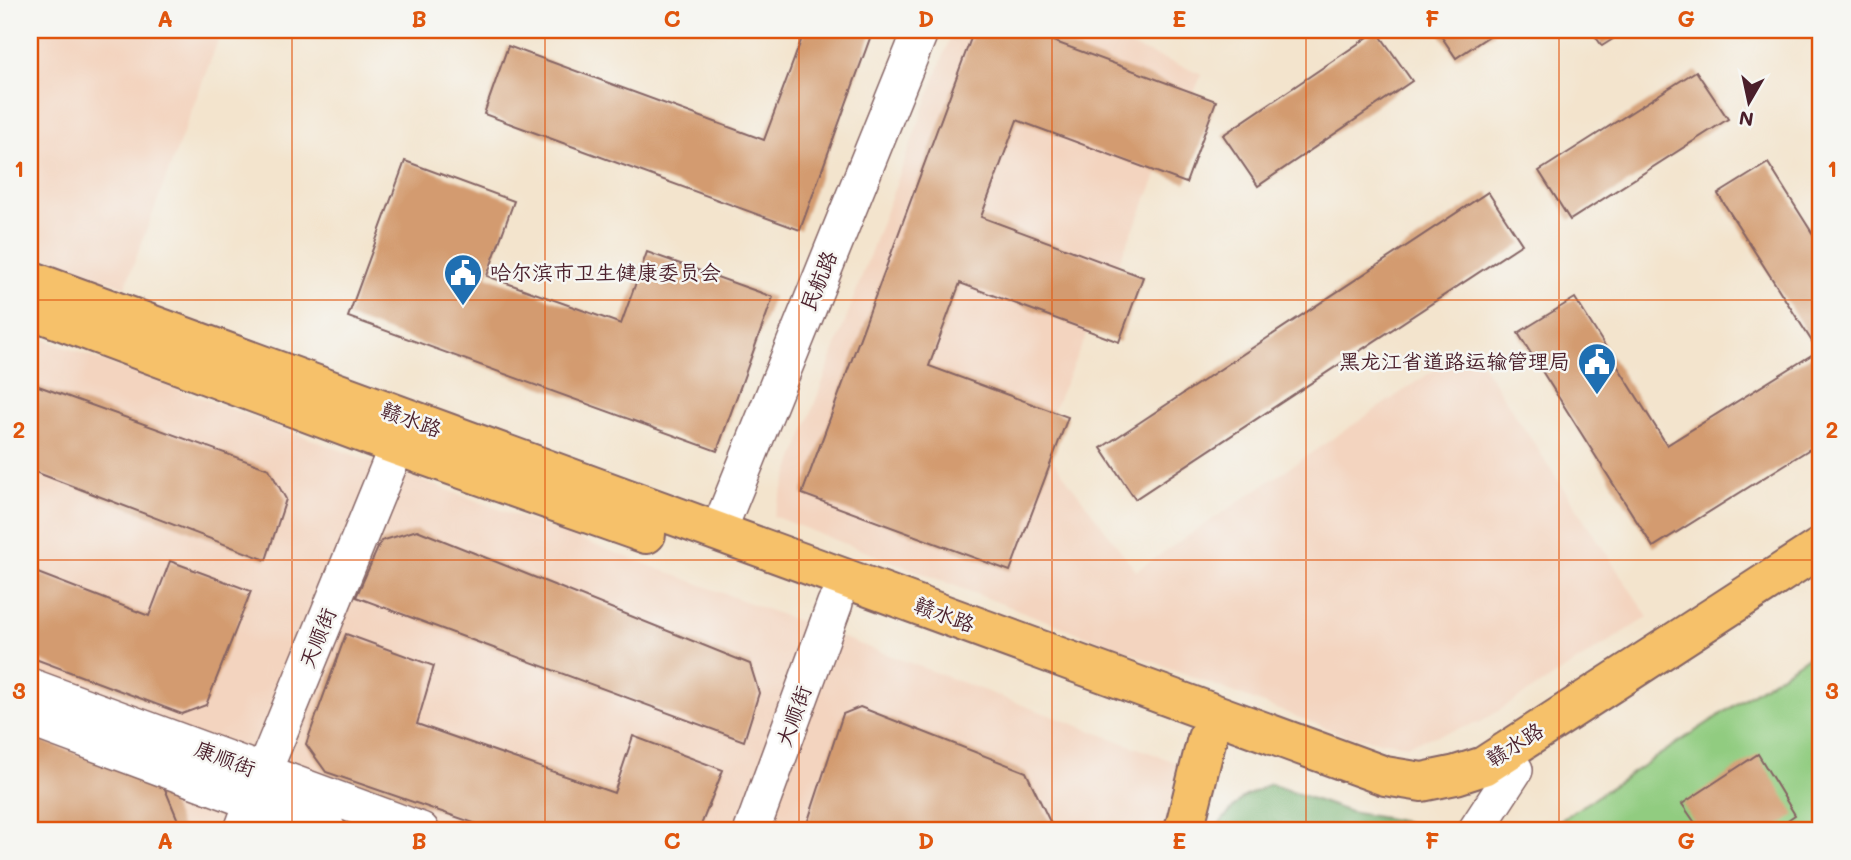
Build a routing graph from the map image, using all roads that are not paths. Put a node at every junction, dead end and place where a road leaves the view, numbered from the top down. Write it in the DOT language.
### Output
graph roads {
  1 [pos="921,30"];
  2 [pos="30,280"];
  3 [pos="30,309"];
  4 [pos="397,446"];
  5 [pos="718,532"];
  6 [pos="1821,547"];
  7 [pos="1821,569"];
  8 [pos="835,603"];
  9 [pos="30,686"];
  10 [pos="30,719"];
  11 [pos="1207,738"];
  12 [pos="1515,770"];
  13 [pos="253,802"];
  14 [pos="328,830"];
  15 [pos="421,830"];
  16 [pos="752,830"];
  17 [pos="1184,830"];
  18 [pos="1476,830"];
  1 -- 5 [label="street, 民航路"];
  2 -- 5 [label="main road, 赣水路"];
  3 -- 4 [label="main road, 赣水路"];
  4 -- 8 [label="main road, 赣水路"];
  4 -- 13 [label="street, 天顺街"];
  5 -- 6 [label="main road, 赣水路"];
  7 -- 12 [label="main road, 赣水路"];
  8 -- 11 [label="main road, 赣水路"];
  8 -- 16 [label="street, 大顺街"];
  9 -- 13 [label="street, 康顺街"];
  10 -- 13 [label="street, 康顺街"];
  11 -- 12 [label="main road, 赣水路"];
  11 -- 17 [label="main road"];
  12 -- 18 [label="street, 赣水路"];
  13 -- 14 [label="street, 康顺街"];
  13 -- 15 [label="street, 康顺街"];
}
